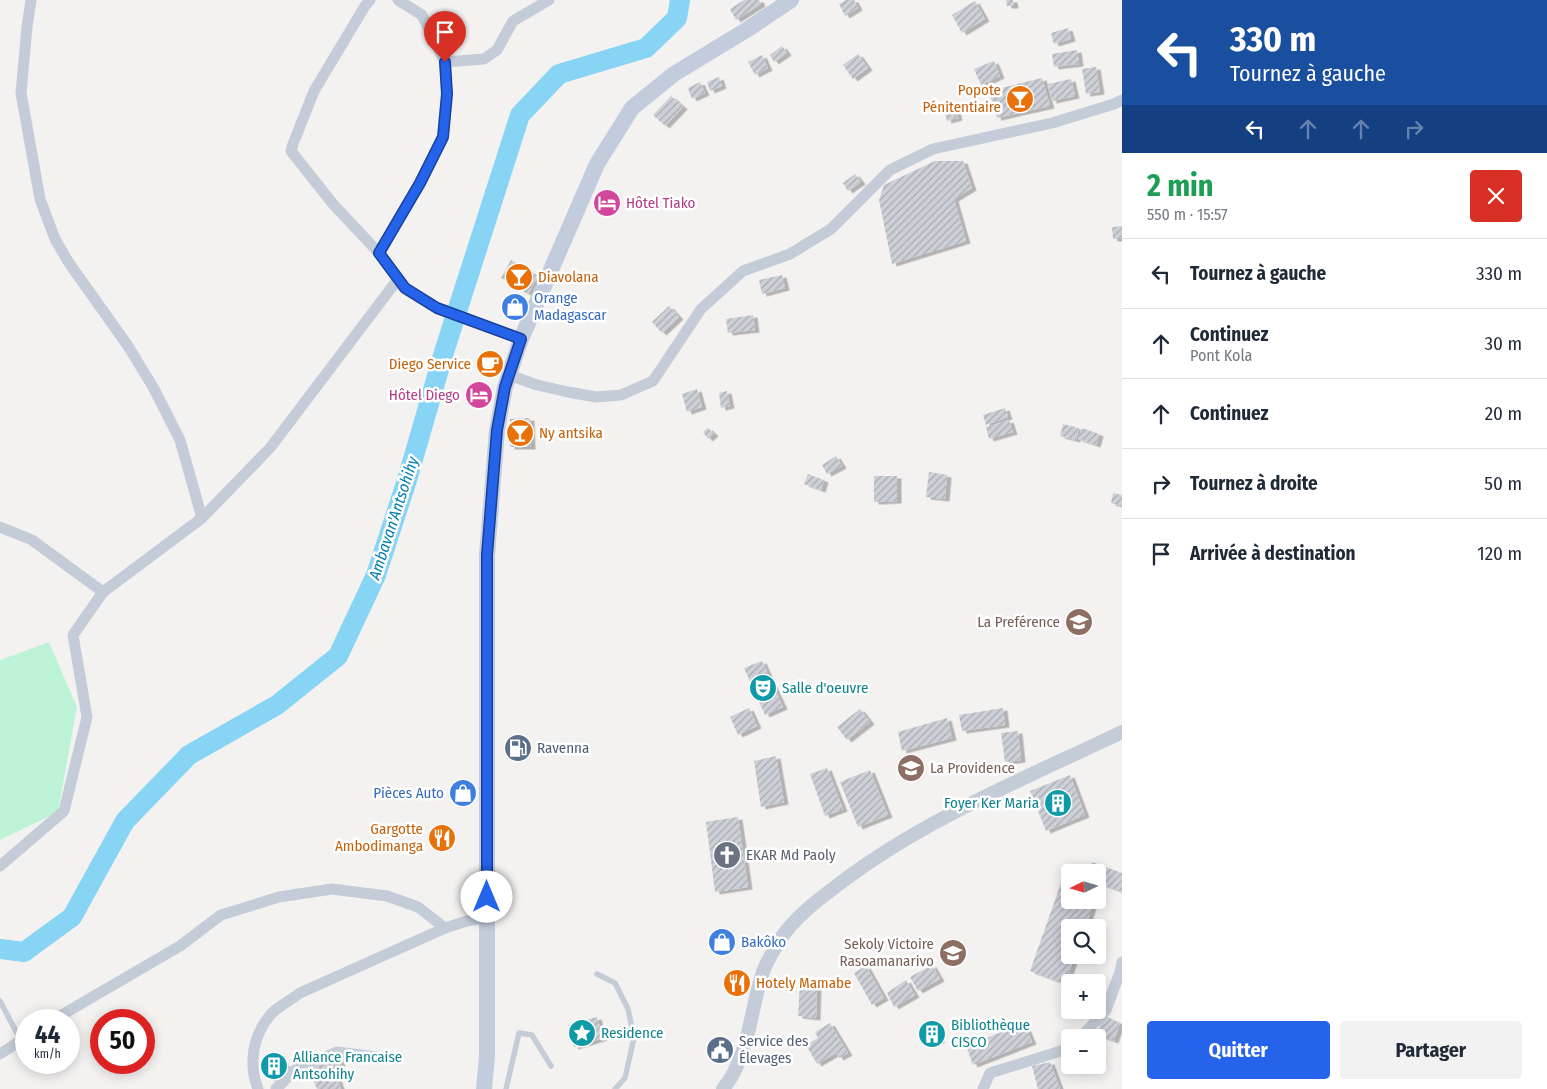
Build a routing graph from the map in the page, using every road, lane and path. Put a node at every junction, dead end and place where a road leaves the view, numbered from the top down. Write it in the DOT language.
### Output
graph roads {
  1 [pos="31,0"];
  2 [pos="370,0"];
  3 [pos="398,0"];
  4 [pos="549,0"];
  5 [pos="791,0"];
  6 [pos="445,62"];
  7 [pos="1122,100"];
  8 [pos="379,253"];
  9 [pos="398,279"];
  10 [pos="521,339"];
  11 [pos="509,375"];
  12 [pos="202,518"];
  13 [pos="0,527"];
  14 [pos="103,592"];
  15 [pos="1122,732"];
  16 [pos="0,866"];
  17 [pos="488,917"];
  18 [pos="445,928"];
  19 [pos="1122,962"];
  20 [pos="597,974"];
  21 [pos="0,1000"];
  22 [pos="72,1009"];
  23 [pos="15,1025"];
  24 [pos="1088,1029"];
  25 [pos="15,1044"];
  26 [pos="1061,1051"];
  27 [pos="0,1054"];
  28 [pos="385,1058"];
  29 [pos="551,1066"];
  30 [pos="258,1089"];
  31 [pos="276,1089"];
  32 [pos="484,1089"];
  33 [pos="506,1089"];
  34 [pos="615,1089"];
  35 [pos="723,1089"];
  36 [pos="983,1089"];
  1 -- 12 [label="street"];
  2 -- 8 [label="street"];
  3 -- 6 [label="street"];
  4 -- 6 [label="street"];
  5 -- 10 [label="main road"];
  6 -- 8 [label="street"];
  7 -- 11 [label="street"];
  8 -- 9 [label="street"];
  9 -- 10 [label="street"];
  9 -- 12 [label="street"];
  10 -- 11 [label="main road"];
  11 -- 17 [label="main road"];
  12 -- 14 [label="street"];
  13 -- 14 [label="street"];
  14 -- 16 [label="street"];
  15 -- 35 [label="street"];
  17 -- 18 [label="street"];
  17 -- 32 [label="main road"];
  18 -- 22 [label="street"];
  18 -- 30 [label="street"];
  19 -- 24 [label="street"];
  20 -- 34 [label="lane"];
  21 -- 23 [label="lane"];
  25 -- 27 [label="street"];
  26 -- 36 [label="street"];
  28 -- 31 [label="street"];
  29 -- 33 [label="lane"];
}
